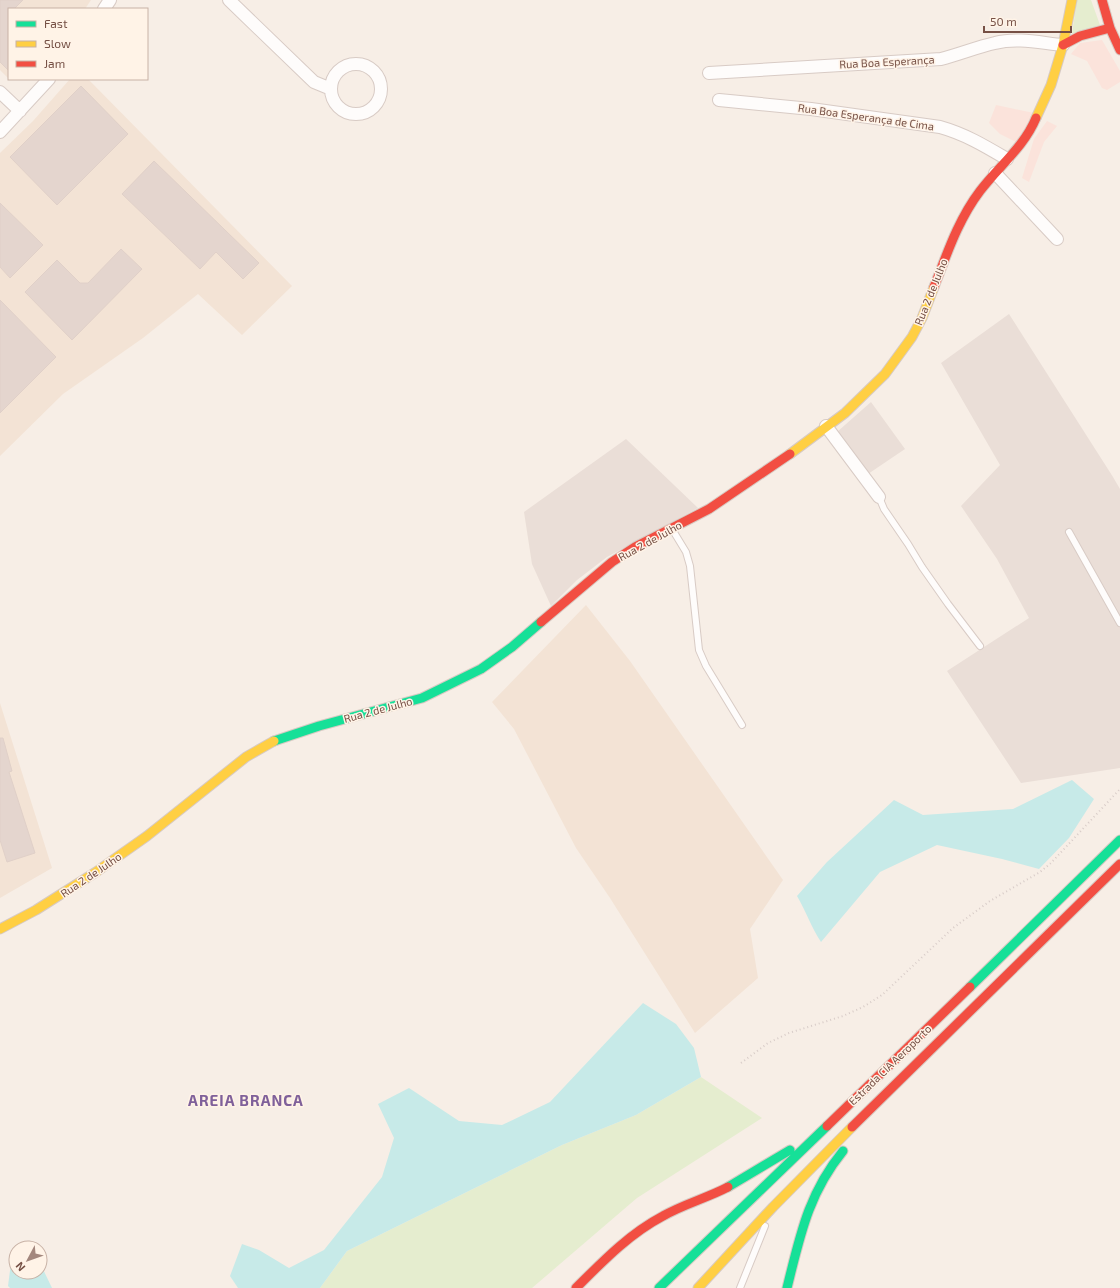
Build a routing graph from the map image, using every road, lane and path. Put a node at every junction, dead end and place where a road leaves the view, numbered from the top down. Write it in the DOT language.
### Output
graph roads {
  1 [pos="229,0"];
  2 [pos="1072,0"];
  3 [pos="1102,0"];
  4 [pos="1110,28"];
  5 [pos="1063,45"];
  6 [pos="1120,50"];
  7 [pos="708,73"];
  8 [pos="48,80"];
  9 [pos="331,88"];
  10 [pos="0,92"];
  11 [pos="719,100"];
  12 [pos="20,111"];
  13 [pos="0,132"];
  14 [pos="1007,159"];
  15 [pos="995,173"];
  16 [pos="1057,239"];
  17 [pos="826,426"];
  18 [pos="879,496"];
  19 [pos="671,528"];
  20 [pos="1069,532"];
  21 [pos="1120,623"];
  22 [pos="980,646"];
  23 [pos="742,724"];
  24 [pos="1120,789"];
  25 [pos="1120,840"];
  26 [pos="1120,864"];
  27 [pos="0,929"];
  28 [pos="741,1063"];
  29 [pos="883,1097"];
  30 [pos="823,1130"];
  31 [pos="773,1207"];
  32 [pos="576,1288"];
  33 [pos="659,1288"];
  34 [pos="698,1288"];
  35 [pos="740,1288"];
  36 [pos="787,1288"];
  1 -- 9 [label="street"];
  2 -- 5 [label="main road, Rua 2 de Julho"];
  3 -- 4 [label="main road"];
  4 -- 5 [label="main road"];
  4 -- 6 [label="main road"];
  5 -- 7 [label="street, Rua Boa Esperança"];
  5 -- 14 [label="main road, Rua 2 de Julho"];
  8 -- 12 [label="street"];
  9 -- 9 [label="street"];
  10 -- 12 [label="street"];
  11 -- 14 [label="street, Rua Boa Esperança de Cima"];
  12 -- 13 [label="street"];
  14 -- 15 [label="main road, Rua 2 de Julho"];
  15 -- 16 [label="street"];
  15 -- 17 [label="main road, Rua 2 de Julho"];
  17 -- 18 [label="street"];
  17 -- 19 [label="main road, Rua 2 de Julho"];
  18 -- 22 [label="lane"];
  19 -- 23 [label="lane"];
  19 -- 27 [label="main road, Rua 2 de Julho"];
  20 -- 21 [label="lane"];
  24 -- 28 [label="path"];
  25 -- 30 [label="main road, Estrada CIA Aeroporto"];
  26 -- 29 [label="main road, Estrada CIA Aeroporto"];
  29 -- 31 [label="main road, Estrada CIA Aeroporto"];
  29 -- 36 [label="main road"];
  30 -- 32 [label="main road"];
  30 -- 33 [label="main road, Estrada CIA Aeroporto"];
  31 -- 34 [label="main road, Estrada CIA Aeroporto"];
  31 -- 35 [label="lane"];
}
